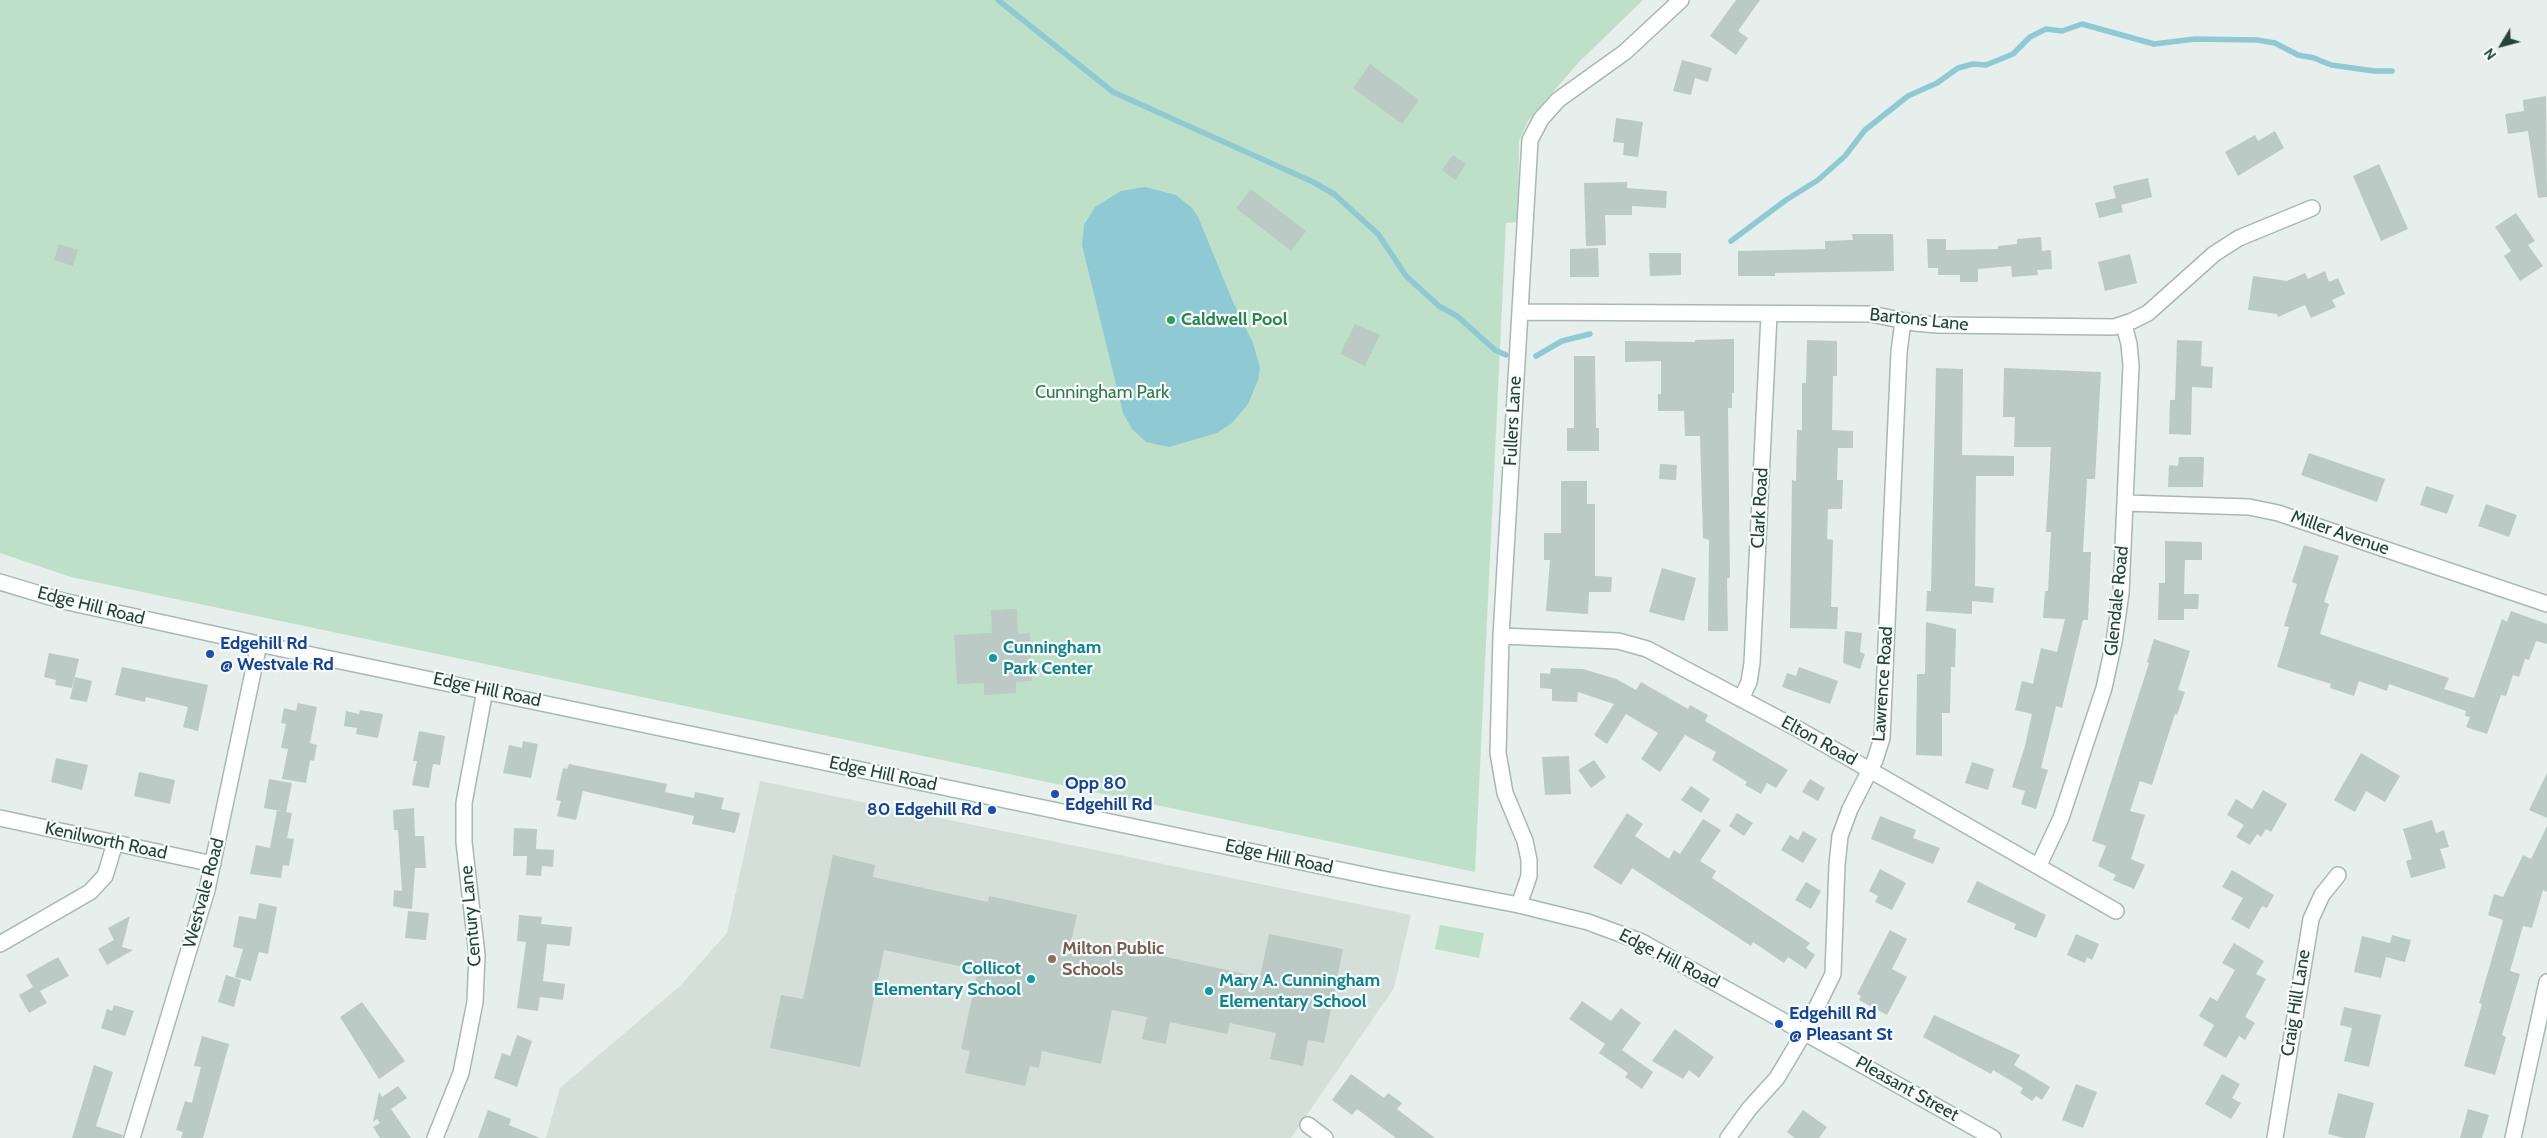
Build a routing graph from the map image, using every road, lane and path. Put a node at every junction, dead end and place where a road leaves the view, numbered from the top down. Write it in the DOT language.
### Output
graph roads {
  1 [pos="1681,0"];
  2 [pos="2312,208"];
  3 [pos="1520,312"];
  4 [pos="1769,315"];
  5 [pos="1903,321"];
  6 [pos="2124,325"];
  7 [pos="2126,503"];
  8 [pos="0,582"];
  9 [pos="2547,604"];
  10 [pos="1501,636"];
  11 [pos="260,644"];
  12 [pos="486,690"];
  13 [pos="1741,699"];
  14 [pos="1870,770"];
  15 [pos="0,818"];
  16 [pos="115,843"];
  17 [pos="213,864"];
  18 [pos="2039,865"];
  19 [pos="2338,875"];
  20 [pos="1519,904"];
  21 [pos="2116,911"];
  22 [pos="0,944"];
  23 [pos="2547,982"];
  24 [pos="1804,1031"];
  25 [pos="1308,1126"];
  26 [pos="132,1138"];
  27 [pos="435,1138"];
  28 [pos="1325,1138"];
  29 [pos="1728,1138"];
  30 [pos="1993,1138"];
  31 [pos="2275,1138"];
  32 [pos="2513,1138"];
  1 -- 3 [label="street, Fullers Lane"];
  2 -- 6 [label="street, Bartons Lane"];
  3 -- 4 [label="street, Bartons Lane"];
  3 -- 10 [label="street, Fullers Lane"];
  4 -- 5 [label="street, Bartons Lane"];
  4 -- 13 [label="street, Clark Road"];
  5 -- 6 [label="street, Bartons Lane"];
  5 -- 14 [label="street, Lawrence Road"];
  6 -- 7 [label="street, Glendale Road"];
  7 -- 9 [label="street, Miller Avenue"];
  7 -- 18 [label="street, Glendale Road"];
  8 -- 11 [label="street, Edge Hill Road"];
  10 -- 13 [label="street, Elton Road"];
  10 -- 20 [label="street, Fullers Lane"];
  11 -- 12 [label="street, Edge Hill Road"];
  11 -- 17 [label="street, Westvale Road"];
  12 -- 20 [label="street, Edge Hill Road"];
  12 -- 27 [label="street, Century Lane"];
  13 -- 14 [label="street, Elton Road"];
  14 -- 18 [label="street, Elton Road"];
  14 -- 24 [label="street, Lawrence Road"];
  15 -- 16 [label="street, Kenilworth Road"];
  16 -- 17 [label="street, Kenilworth Road"];
  16 -- 22 [label="street"];
  17 -- 26 [label="street, Westvale Road"];
  18 -- 21 [label="street, Elton Road"];
  19 -- 31 [label="street, Craig Hill Lane"];
  20 -- 24 [label="street, Edge Hill Road"];
  23 -- 32 [label="street"];
  24 -- 29 [label="street"];
  24 -- 30 [label="street, Pleasant Street"];
  25 -- 28 [label="street"];
}
